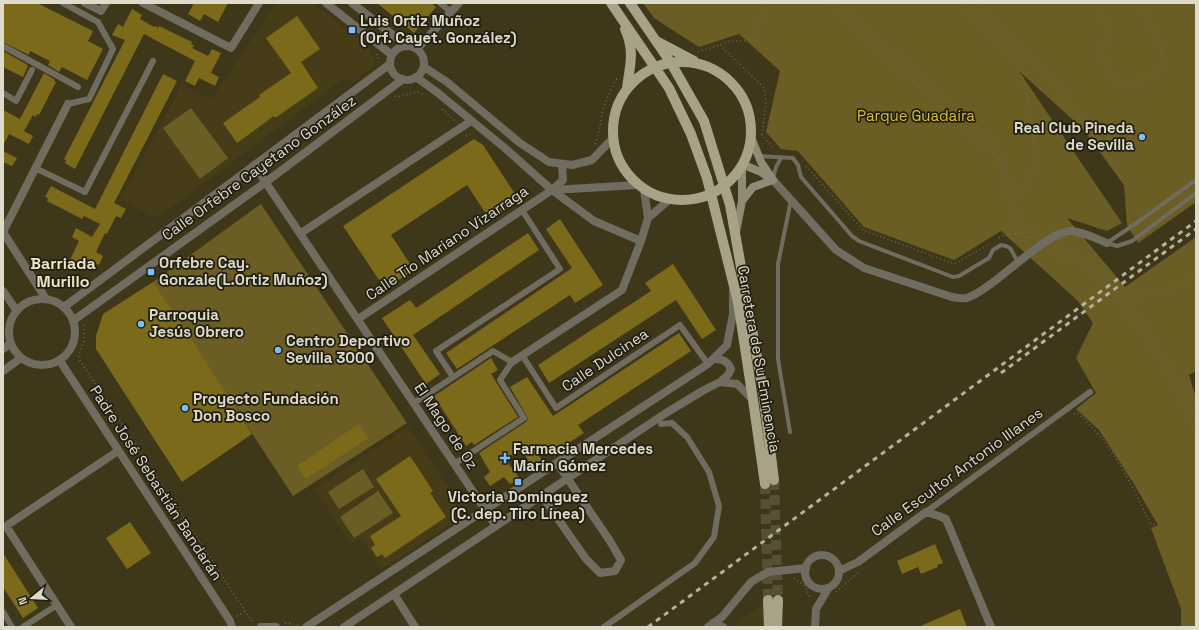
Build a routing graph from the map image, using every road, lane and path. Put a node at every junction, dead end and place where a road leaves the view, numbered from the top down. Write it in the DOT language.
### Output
graph roads {
  1 [pos="63,3"];
  2 [pos="85,3"];
  3 [pos="106,3"];
  4 [pos="144,3"];
  5 [pos="259,3"];
  6 [pos="326,3"];
  7 [pos="352,3"];
  8 [pos="440,3"];
  9 [pos="459,3"];
  10 [pos="612,3"];
  11 [pos="630,3"];
  12 [pos="766,3"];
  13 [pos="827,3"];
  14 [pos="835,3"];
  15 [pos="959,3"];
  16 [pos="975,3"];
  17 [pos="1097,3"];
  18 [pos="1138,3"];
  19 [pos="451,12"];
  20 [pos="619,14"];
  21 [pos="656,41"];
  22 [pos="720,45"];
  23 [pos="3,46"];
  24 [pos="407,46"];
  25 [pos="375,49"];
  26 [pos="417,49"];
  27 [pos="695,53"];
  28 [pos="392,55"];
  29 [pos="153,61"];
  30 [pos="671,63"];
  31 [pos="390,64"];
  32 [pos="699,64"];
  33 [pos="424,67"];
  34 [pos="656,69"];
  35 [pos="32,70"];
  36 [pos="621,72"];
  37 [pos="379,73"];
  38 [pos="416,77"];
  39 [pos="403,79"];
  40 [pos="78,87"];
  41 [pos="627,88"];
  42 [pos="390,89"];
  43 [pos="3,93"];
  44 [pos="427,96"];
  45 [pos="68,104"];
  46 [pos="438,106"];
  47 [pos="471,120"];
  48 [pos="456,131"];
  49 [pos="476,135"];
  50 [pos="751,137"];
  51 [pos="613,138"];
  52 [pos="594,146"];
  53 [pos="776,152"];
  54 [pos="759,156"];
  55 [pos="782,158"];
  56 [pos="802,161"];
  57 [pos="562,164"];
  58 [pos="254,165"];
  59 [pos="743,166"];
  60 [pos="35,168"];
  61 [pos="773,180"];
  62 [pos="1196,180"];
  63 [pos="266,182"];
  64 [pos="724,184"];
  65 [pos="1124,185"];
  66 [pos="641,188"];
  67 [pos="552,190"];
  68 [pos="711,193"];
  69 [pos="1196,193"];
  70 [pos="791,199"];
  71 [pos="669,200"];
  72 [pos="742,201"];
  73 [pos="1013,204"];
  74 [pos="1010,208"];
  75 [pos="522,210"];
  76 [pos="648,218"];
  77 [pos="3,232"];
  78 [pos="301,233"];
  79 [pos="1020,233"];
  80 [pos="735,234"];
  81 [pos="1016,234"];
  82 [pos="995,240"];
  83 [pos="641,241"];
  84 [pos="1045,243"];
  85 [pos="1107,243"];
  86 [pos="988,244"];
  87 [pos="1018,262"];
  88 [pos="1196,278"];
  89 [pos="1108,279"];
  90 [pos="733,282"];
  91 [pos="1104,282"];
  92 [pos="1115,289"];
  93 [pos="3,291"];
  94 [pos="1112,292"];
  95 [pos="46,299"];
  96 [pos="1123,299"];
  97 [pos="64,307"];
  98 [pos="16,311"];
  99 [pos="358,319"];
  100 [pos="74,320"];
  101 [pos="85,321"];
  102 [pos="11,344"];
  103 [pos="3,349"];
  104 [pos="522,355"];
  105 [pos="21,358"];
  106 [pos="60,361"];
  107 [pos="512,362"];
  108 [pos="710,362"];
  109 [pos="3,371"];
  110 [pos="453,377"];
  111 [pos="720,382"];
  112 [pos="1090,392"];
  113 [pos="753,400"];
  114 [pos="414,403"];
  115 [pos="1072,414"];
  116 [pos="1196,421"];
  117 [pos="661,424"];
  118 [pos="790,432"];
  119 [pos="1196,434"];
  120 [pos="118,451"];
  121 [pos="557,463"];
  122 [pos="454,464"];
  123 [pos="567,479"];
  124 [pos="542,496"];
  125 [pos="485,509"];
  126 [pos="926,512"];
  127 [pos="496,526"];
  128 [pos="1158,526"];
  129 [pos="806,568"];
  130 [pos="788,569"];
  131 [pos="839,571"];
  132 [pos="861,571"];
  133 [pos="831,592"];
  134 [pos="394,594"];
  135 [pos="57,605"];
  136 [pos="816,609"];
  137 [pos="3,612"];
  138 [pos="232,622"];
  139 [pos="710,625"];
  140 [pos="12,627"];
  141 [pos="24,627"];
  142 [pos="71,627"];
  143 [pos="239,627"];
  144 [pos="261,627"];
  145 [pos="276,627"];
  146 [pos="306,627"];
  147 [pos="344,627"];
  148 [pos="415,627"];
  149 [pos="604,627"];
  150 [pos="722,627"];
  151 [pos="769,627"];
  152 [pos="777,627"];
  153 [pos="815,627"];
  154 [pos="991,627"];
  1 -- 45 [label="street"];
  2 -- 3 [label="street"];
  4 -- 5 [label="street"];
  6 -- 28 [label="street"];
  7 -- 24 [label="street"];
  8 -- 19 [label="street"];
  9 -- 19 [label="street"];
  10 -- 20 [label="main road, Carretera de Su Eminencia"];
  11 -- 21 [label="main road, Carretera de Su Eminencia"];
  12 -- 22 [label="path"];
  13 -- 74 [label="path"];
  14 -- 73 [label="path"];
  15 -- 73 [label="path"];
  16 -- 65 [label="path"];
  17 -- 18 [label="path"];
  19 -- 26 [label="street"];
  20 -- 34 [label="main road, Carretera de Su Eminencia"];
  20 -- 41 [label="main road"];
  21 -- 30 [label="main road, Carretera de Su Eminencia"];
  21 -- 32 [label="main road"];
  22 -- 27 [label="path"];
  22 -- 53 [label="path"];
  23 -- 40 [label="street"];
  24 -- 26 [label="street"];
  24 -- 28 [label="street"];
  25 -- 37 [label="path"];
  26 -- 33 [label="street"];
  28 -- 31 [label="street"];
  29 -- 60 [label="street"];
  30 -- 32 [label="main road"];
  30 -- 34 [label="main road"];
  30 -- 64 [label="main road, Carretera de Su Eminencia"];
  31 -- 37 [label="street, Calle Orfebre Cayetano González"];
  31 -- 39 [label="street"];
  32 -- 50 [label="main road"];
  33 -- 38 [label="street"];
  33 -- 57 [label="street"];
  34 -- 41 [label="main road"];
  34 -- 68 [label="main road, Carretera de Su Eminencia"];
  35 -- 43 [label="street"];
  36 -- 52 [label="path"];
  37 -- 58 [label="street, Calle Orfebre Cayetano González"];
  38 -- 39 [label="street"];
  38 -- 47 [label="street"];
  39 -- 42 [label="street, Calle Orfebre Cayetano González"];
  41 -- 51 [label="main road"];
  42 -- 44 [label="path"];
  42 -- 63 [label="street, Calle Orfebre Cayetano González"];
  45 -- 60 [label="street"];
  46 -- 48 [label="path"];
  47 -- 48 [label="street"];
  47 -- 67 [label="street"];
  48 -- 49 [label="path"];
  48 -- 78 [label="street"];
  50 -- 54 [label="main road"];
  50 -- 59 [label="main road"];
  51 -- 57 [label="street"];
  51 -- 66 [label="main road"];
  54 -- 55 [label="lane"];
  54 -- 61 [label="main road"];
  55 -- 61 [label="lane"];
  55 -- 87 [label="lane"];
  56 -- 86 [label="path"];
  57 -- 67 [label="street"];
  58 -- 63 [label="street, El Mago de Oz"];
  58 -- 97 [label="street, Calle Orfebre Cayetano González"];
  59 -- 61 [label="main road"];
  59 -- 64 [label="main road"];
  59 -- 72 [label="main road"];
  60 -- 77 [label="street"];
  61 -- 70 [label="street"];
  61 -- 72 [label="main road"];
  62 -- 85 [label="lane"];
  63 -- 78 [label="street, El Mago de Oz"];
  63 -- 100 [label="street, Calle Orfebre Cayetano González"];
  64 -- 68 [label="main road"];
  64 -- 80 [label="main road, Carretera de Su Eminencia"];
  66 -- 67 [label="street"];
  66 -- 71 [label="main road"];
  66 -- 76 [label="street"];
  67 -- 75 [label="street, Calle Tio Mariano Vizarraga"];
  67 -- 83 [label="street"];
  68 -- 71 [label="main road"];
  68 -- 90 [label="main road, Carretera de Su Eminencia"];
  69 -- 85 [label="lane"];
  70 -- 87 [label="street"];
  70 -- 118 [label="lane"];
  71 -- 76 [label="street"];
  72 -- 80 [label="main road"];
  73 -- 74 [label="path"];
  73 -- 79 [label="path"];
  74 -- 81 [label="path"];
  75 -- 99 [label="street, Calle Tio Mariano Vizarraga"];
  75 -- 110 [label="street"];
  76 -- 83 [label="street"];
  77 -- 95 [label="street"];
  78 -- 99 [label="street, El Mago de Oz"];
  79 -- 81 [label="path"];
  79 -- 84 [label="path"];
  79 -- 84 [label="path"];
  80 -- 113 [label="main road, Carretera de Su Eminencia"];
  81 -- 82 [label="path"];
  83 -- 104 [label="street"];
  84 -- 85 [label="street"];
  84 -- 87 [label="street"];
  84 -- 89 [label="path"];
  84 -- 91 [label="path"];
  88 -- 96 [label="path"];
  90 -- 108 [label="street"];
  90 -- 113 [label="main road, Carretera de Su Eminencia"];
  92 -- 96 [label="path"];
  93 -- 98 [label="street"];
  94 -- 119 [label="path"];
  95 -- 97 [label="street"];
  95 -- 98 [label="street"];
  96 -- 116 [label="path"];
  97 -- 100 [label="street"];
  98 -- 102 [label="street"];
  99 -- 114 [label="street, El Mago de Oz"];
  100 -- 106 [label="street"];
  101 -- 138 [label="path"];
  102 -- 103 [label="street"];
  102 -- 105 [label="street"];
  104 -- 107 [label="street"];
  104 -- 108 [label="street, Calle Dulcinea"];
  105 -- 106 [label="street"];
  105 -- 109 [label="street"];
  106 -- 120 [label="street, Padre José Sebastián Bandarán"];
  107 -- 110 [label="street"];
  107 -- 122 [label="street"];
  108 -- 111 [label="street"];
  108 -- 121 [label="street"];
  110 -- 114 [label="street"];
  111 -- 113 [label="street"];
  111 -- 123 [label="street"];
  112 -- 126 [label="street, Calle Escultor Antonio Illanes"];
  114 -- 122 [label="street, El Mago de Oz"];
  115 -- 128 [label="path"];
  117 -- 149 [label="street"];
  120 -- 135 [label="street"];
  120 -- 138 [label="street, Padre José Sebastián Bandarán"];
  121 -- 123 [label="street"];
  121 -- 125 [label="street"];
  122 -- 125 [label="street, El Mago de Oz"];
  123 -- 124 [label="street"];
  123 -- 124 [label="street"];
  124 -- 127 [label="street"];
  125 -- 127 [label="street, El Mago de Oz"];
  125 -- 146 [label="street"];
  126 -- 131 [label="street, Calle Escultor Antonio Illanes"];
  126 -- 154 [label="street"];
  127 -- 134 [label="street"];
  129 -- 130 [label="street"];
  129 -- 131 [label="street"];
  129 -- 133 [label="street"];
  130 -- 136 [label="path"];
  130 -- 139 [label="street"];
  131 -- 133 [label="street"];
  132 -- 133 [label="path"];
  133 -- 136 [label="street"];
  134 -- 147 [label="street"];
  134 -- 148 [label="street"];
  135 -- 141 [label="street"];
  135 -- 142 [label="street"];
  136 -- 153 [label="street"];
  137 -- 140 [label="street"];
  138 -- 143 [label="street, Padre José Sebastián Bandarán"];
  139 -- 150 [label="street"];
  144 -- 145 [label="street"];
  151 -- 152 [label="main road"];
}
